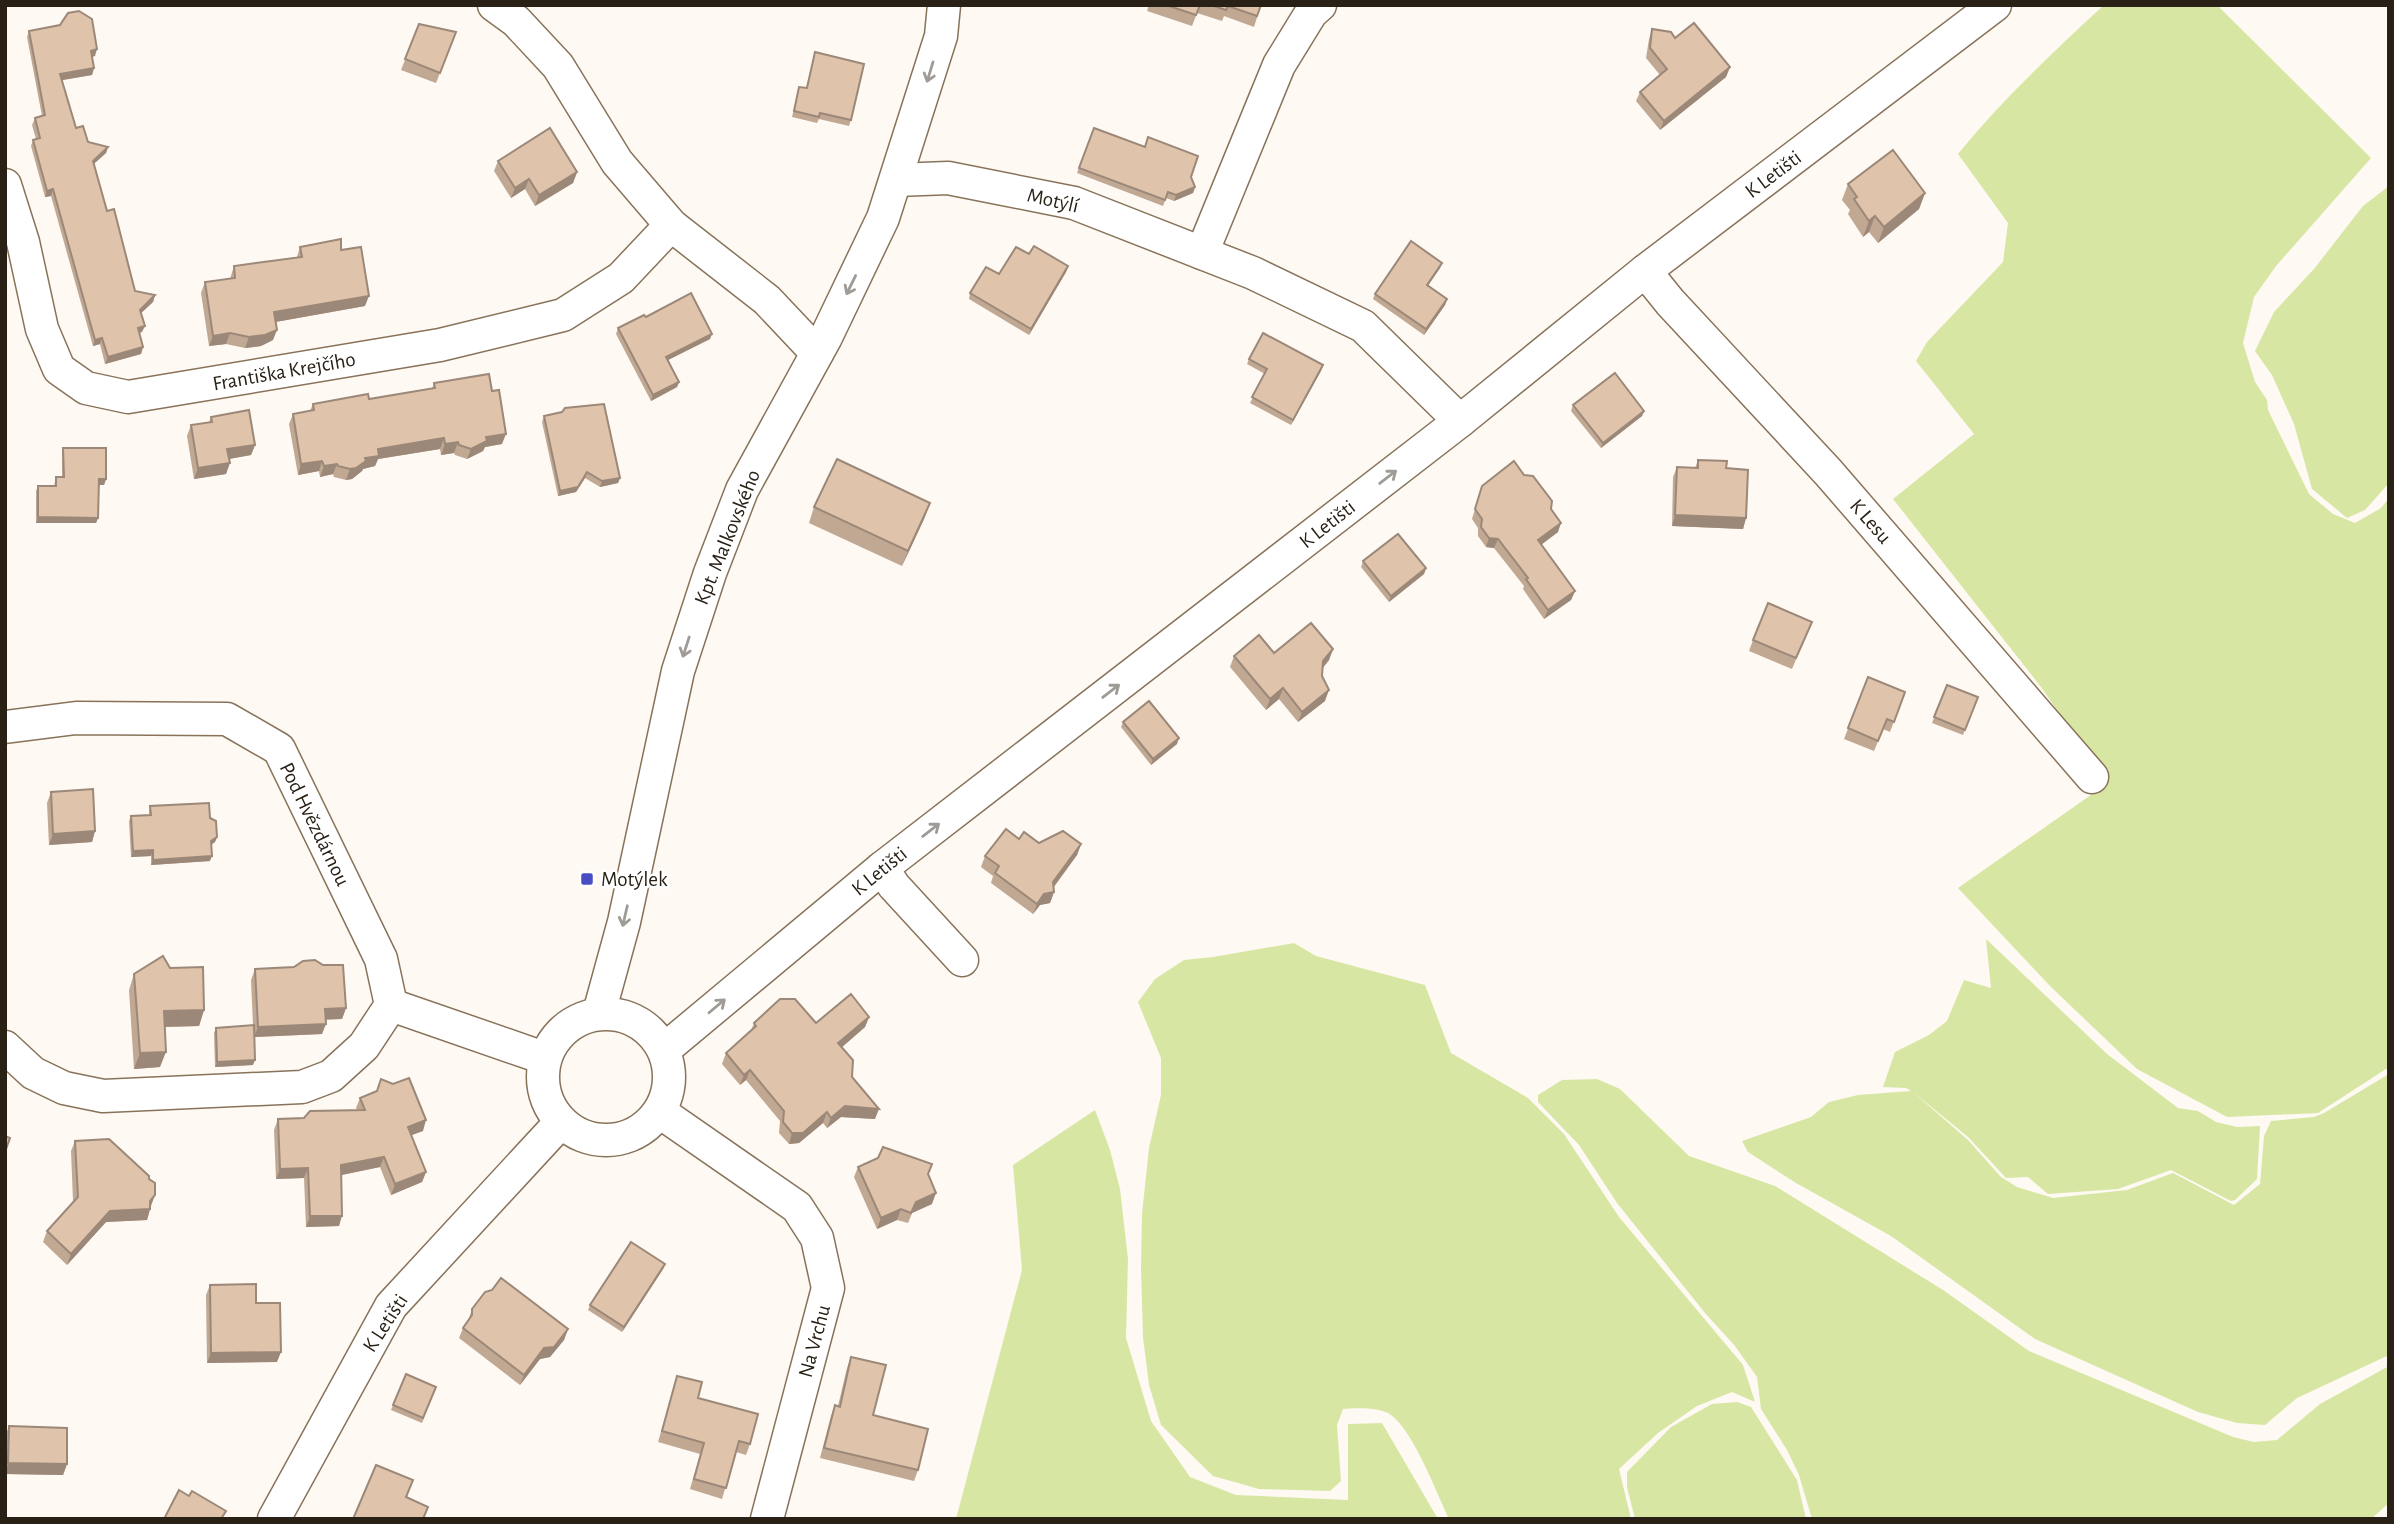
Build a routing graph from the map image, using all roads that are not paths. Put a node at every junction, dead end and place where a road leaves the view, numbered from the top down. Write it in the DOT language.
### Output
graph roads {
  1 [pos="494,5"];
  2 [pos="944,5"];
  3 [pos="1320,5"];
  4 [pos="1995,5"];
  5 [pos="896,180"];
  6 [pos="5,185"];
  7 [pos="671,225"];
  8 [pos="1202,253"];
  9 [pos="1645,271"];
  10 [pos="817,353"];
  11 [pos="1460,422"];
  12 [pos="5,727"];
  13 [pos="2092,777"];
  14 [pos="882,868"];
  15 [pos="962,960"];
  16 [pos="391,1005"];
  17 [pos="599,1013"];
  18 [pos="5,1047"];
  19 [pos="664,1049"];
  20 [pos="544,1058"];
  21 [pos="660,1112"];
  22 [pos="561,1122"];
  23 [pos="274,1519"];
  24 [pos="767,1519"];
  1 -- 7 [label="street"];
  2 -- 5 [label="street, Kpt. Malkovského, one-way"];
  3 -- 8 [label="street"];
  4 -- 9 [label="street, K Letišti"];
  5 -- 8 [label="street, Motýlí"];
  5 -- 10 [label="street, Kpt. Malkovského, one-way"];
  6 -- 7 [label="street, Františka Krejčího"];
  7 -- 10 [label="street"];
  8 -- 11 [label="street, Motýlí"];
  9 -- 11 [label="street, K Letišti"];
  9 -- 13 [label="street, K Lesu"];
  10 -- 17 [label="street, Kpt. Malkovského, one-way"];
  14 -- 11 [label="street, K Letišti, one-way"];
  12 -- 16 [label="street, Pod Hvězdárnou"];
  14 -- 15 [label="street"];
  19 -- 14 [label="street, K Letišti, one-way"];
  16 -- 18 [label="street"];
  16 -- 20 [label="street"];
  17 -- 19 [label="street"];
  17 -- 20 [label="street"];
  19 -- 21 [label="street"];
  20 -- 22 [label="street"];
  21 -- 22 [label="street"];
  21 -- 24 [label="street, Na Vrchu"];
  22 -- 23 [label="street, K Letišti"];
}
